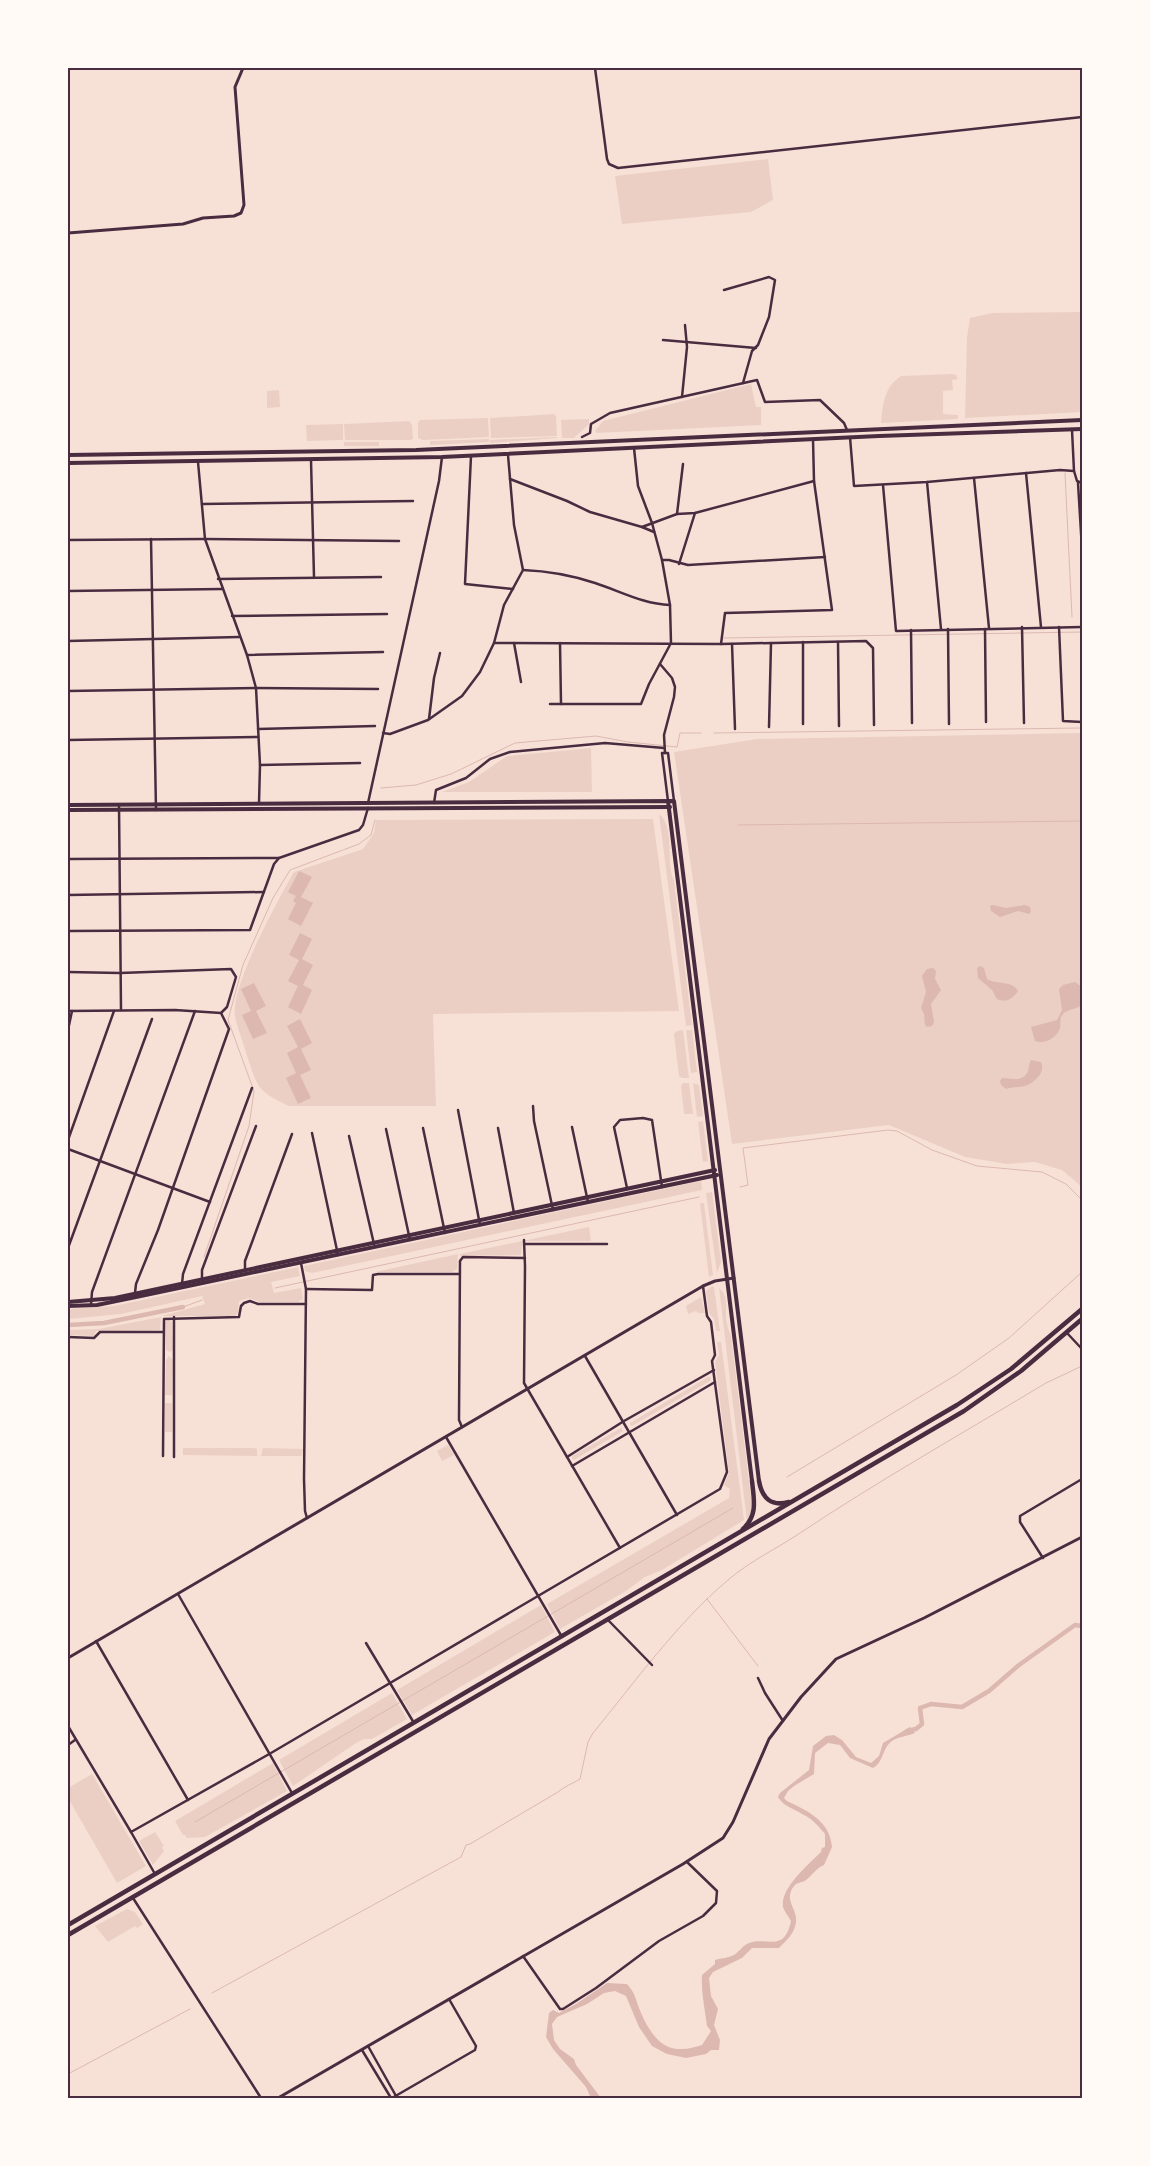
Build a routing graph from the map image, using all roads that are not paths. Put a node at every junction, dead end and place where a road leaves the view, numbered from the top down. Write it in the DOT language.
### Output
graph roads {
  1 [pos="244,68"];
  2 [pos="595,68"];
  3 [pos="1082,117"];
  4 [pos="68,233"];
  5 [pos="724,290"];
  6 [pos="685,325"];
  7 [pos="663,340"];
  8 [pos="687,343"];
  9 [pos="756,348"];
  10 [pos="743,383"];
  11 [pos="682,397"];
  12 [pos="1082,420"];
  13 [pos="1056,422"];
  14 [pos="878,429"];
  15 [pos="1082,429"];
  16 [pos="847,430"];
  17 [pos="1057,430"];
  18 [pos="1072,430"];
  19 [pos="879,436"];
  20 [pos="582,437"];
  21 [pos="850,437"];
  22 [pos="813,439"];
  23 [pos="633,441"];
  24 [pos="634,448"];
  25 [pos="330,452"];
  26 [pos="259,453"];
  27 [pos="68,455"];
  28 [pos="508,455"];
  29 [pos="471,456"];
  30 [pos="442,457"];
  31 [pos="311,460"];
  32 [pos="330,460"];
  33 [pos="259,461"];
  34 [pos="198,462"];
  35 [pos="68,463"];
  36 [pos="683,464"];
  37 [pos="1074,471"];
  38 [pos="1026,473"];
  39 [pos="974,478"];
  40 [pos="510,479"];
  41 [pos="814,481"];
  42 [pos="927,482"];
  43 [pos="1078,482"];
  44 [pos="1082,483"];
  45 [pos="883,485"];
  46 [pos="413,501"];
  47 [pos="202,504"];
  48 [pos="313,504"];
  49 [pos="696,513"];
  50 [pos="677,514"];
  51 [pos="652,523"];
  52 [pos="642,527"];
  53 [pos="654,532"];
  54 [pos="151,539"];
  55 [pos="205,539"];
  56 [pos="68,540"];
  57 [pos="314,541"];
  58 [pos="399,541"];
  59 [pos="1082,549"];
  60 [pos="825,557"];
  61 [pos="662,560"];
  62 [pos="679,564"];
  63 [pos="523,570"];
  64 [pos="314,577"];
  65 [pos="381,577"];
  66 [pos="218,579"];
  67 [pos="222,589"];
  68 [pos="513,589"];
  69 [pos="152,590"];
  70 [pos="68,591"];
  71 [pos="670,605"];
  72 [pos="387,614"];
  73 [pos="232,616"];
  74 [pos="1082,626"];
  75 [pos="1022,627"];
  76 [pos="1041,627"];
  77 [pos="1059,627"];
  78 [pos="987,628"];
  79 [pos="942,629"];
  80 [pos="948,629"];
  81 [pos="910,630"];
  82 [pos="240,637"];
  83 [pos="153,639"];
  84 [pos="68,641"];
  85 [pos="803,642"];
  86 [pos="838,642"];
  87 [pos="494,643"];
  88 [pos="514,643"];
  89 [pos="560,643"];
  90 [pos="671,643"];
  91 [pos="771,643"];
  92 [pos="721,644"];
  93 [pos="732,644"];
  94 [pos="383,652"];
  95 [pos="440,654"];
  96 [pos="247,655"];
  97 [pos="660,663"];
  98 [pos="521,682"];
  99 [pos="256,688"];
  100 [pos="153,689"];
  101 [pos="378,689"];
  102 [pos="68,691"];
  103 [pos="550,704"];
  104 [pos="562,705"];
  105 [pos="428,720"];
  106 [pos="986,722"];
  107 [pos="1082,722"];
  108 [pos="912,723"];
  109 [pos="1024,723"];
  110 [pos="803,724"];
  111 [pos="949,724"];
  112 [pos="874,725"];
  113 [pos="375,726"];
  114 [pos="839,726"];
  115 [pos="769,727"];
  116 [pos="258,729"];
  117 [pos="735,729"];
  118 [pos="383,733"];
  119 [pos="258,738"];
  120 [pos="154,739"];
  121 [pos="68,740"];
  122 [pos="664,748"];
  123 [pos="665,753"];
  124 [pos="360,763"];
  125 [pos="260,766"];
  126 [pos="668,801"];
  127 [pos="674,801"];
  128 [pos="368,803"];
  129 [pos="434,803"];
  130 [pos="259,804"];
  131 [pos="68,805"];
  132 [pos="119,805"];
  133 [pos="156,807"];
  134 [pos="674,807"];
  135 [pos="669,808"];
  136 [pos="259,809"];
  137 [pos="368,809"];
  138 [pos="68,810"];
  139 [pos="119,810"];
  140 [pos="119,858"];
  141 [pos="279,858"];
  142 [pos="68,859"];
  143 [pos="264,892"];
  144 [pos="119,894"];
  145 [pos="68,895"];
  146 [pos="120,930"];
  147 [pos="68,931"];
  148 [pos="68,972"];
  149 [pos="120,973"];
  150 [pos="121,1010"];
  151 [pos="68,1011"];
  152 [pos="72,1011"];
  153 [pos="114,1011"];
  154 [pos="195,1011"];
  155 [pos="221,1013"];
  156 [pos="152,1019"];
  157 [pos="68,1030"];
  158 [pos="252,1088"];
  159 [pos="533,1106"];
  160 [pos="458,1110"];
  161 [pos="256,1126"];
  162 [pos="572,1127"];
  163 [pos="423,1128"];
  164 [pos="498,1128"];
  165 [pos="386,1129"];
  166 [pos="312,1133"];
  167 [pos="292,1134"];
  168 [pos="349,1136"];
  169 [pos="68,1140"];
  170 [pos="68,1149"];
  171 [pos="99,1160"];
  172 [pos="720,1172"];
  173 [pos="714,1173"];
  174 [pos="136,1174"];
  175 [pos="662,1184"];
  176 [pos="172,1188"];
  177 [pos="628,1191"];
  178 [pos="588,1200"];
  179 [pos="210,1202"];
  180 [pos="553,1207"];
  181 [pos="515,1215"];
  182 [pos="479,1223"];
  183 [pos="444,1230"];
  184 [pos="409,1238"];
  185 [pos="606,1244"];
  186 [pos="374,1245"];
  187 [pos="68,1248"];
  188 [pos="338,1253"];
  189 [pos="525,1258"];
  190 [pos="301,1263"];
  191 [pos="246,1272"];
  192 [pos="459,1274"];
  193 [pos="734,1278"];
  194 [pos="727,1279"];
  195 [pos="202,1280"];
  196 [pos="182,1286"];
  197 [pos="702,1286"];
  198 [pos="306,1289"];
  199 [pos="136,1296"];
  200 [pos="68,1302"];
  201 [pos="91,1303"];
  202 [pos="306,1304"];
  203 [pos="68,1306"];
  204 [pos="1082,1308"];
  205 [pos="174,1317"];
  206 [pos="1082,1319"];
  207 [pos="163,1332"];
  208 [pos="1067,1333"];
  209 [pos="68,1337"];
  210 [pos="1082,1349"];
  211 [pos="585,1356"];
  212 [pos="714,1370"];
  213 [pos="715,1382"];
  214 [pos="526,1389"];
  215 [pos="624,1421"];
  216 [pos="462,1427"];
  217 [pos="630,1431"];
  218 [pos="446,1437"];
  219 [pos="874,1454"];
  220 [pos="163,1456"];
  221 [pos="174,1457"];
  222 [pos="567,1457"];
  223 [pos="879,1461"];
  224 [pos="572,1466"];
  225 [pos="1082,1479"];
  226 [pos="759,1481"];
  227 [pos="752,1482"];
  228 [pos="798,1500"];
  229 [pos="677,1515"];
  230 [pos="307,1518"];
  231 [pos="736,1535"];
  232 [pos="1082,1537"];
  233 [pos="620,1548"];
  234 [pos="1043,1558"];
  235 [pos="177,1593"];
  236 [pos="539,1596"];
  237 [pos="606,1619"];
  238 [pos="562,1637"];
  239 [pos="96,1641"];
  240 [pos="366,1643"];
  241 [pos="68,1658"];
  242 [pos="651,1664"];
  243 [pos="758,1678"];
  244 [pos="389,1683"];
  245 [pos="783,1721"];
  246 [pos="414,1723"];
  247 [pos="68,1726"];
  248 [pos="76,1740"];
  249 [pos="68,1745"];
  250 [pos="271,1753"];
  251 [pos="362,1753"];
  252 [pos="366,1761"];
  253 [pos="293,1794"];
  254 [pos="188,1800"];
  255 [pos="131,1832"];
  256 [pos="686,1862"];
  257 [pos="156,1874"];
  258 [pos="132,1897"];
  259 [pos="68,1925"];
  260 [pos="68,1935"];
  261 [pos="523,1956"];
  262 [pos="449,1999"];
  263 [pos="368,2046"];
  264 [pos="362,2050"];
  265 [pos="396,2096"];
  266 [pos="261,2098"];
  267 [pos="278,2098"];
  268 [pos="391,2098"];
  1 -- 4 [label="street"];
  2 -- 3 [label="street"];
  5 -- 9 [label="street"];
  6 -- 8 [label="street"];
  7 -- 8 [label="street"];
  8 -- 9 [label="street"];
  8 -- 11 [label="street"];
  9 -- 10 [label="street"];
  10 -- 11 [label="street"];
  10 -- 16 [label="street"];
  11 -- 20 [label="street"];
  12 -- 13 [label="main road"];
  13 -- 14 [label="main road"];
  13 -- 17 [label="main road"];
  14 -- 16 [label="main road"];
  14 -- 19 [label="main road"];
  15 -- 18 [label="main road"];
  16 -- 23 [label="main road"];
  17 -- 18 [label="main road"];
  17 -- 19 [label="main road"];
  18 -- 37 [label="street"];
  19 -- 21 [label="main road"];
  21 -- 22 [label="main road"];
  21 -- 45 [label="street"];
  22 -- 24 [label="main road"];
  22 -- 41 [label="street"];
  23 -- 24 [label="main road"];
  23 -- 25 [label="main road"];
  24 -- 28 [label="main road"];
  24 -- 51 [label="street"];
  25 -- 26 [label="main road"];
  25 -- 32 [label="main road"];
  26 -- 27 [label="main road"];
  26 -- 33 [label="main road"];
  28 -- 29 [label="main road"];
  28 -- 40 [label="street"];
  29 -- 30 [label="main road"];
  29 -- 68 [label="street"];
  30 -- 32 [label="main road"];
  30 -- 118 [label="street"];
  31 -- 32 [label="main road"];
  31 -- 33 [label="main road"];
  31 -- 48 [label="street"];
  33 -- 34 [label="main road"];
  34 -- 35 [label="main road"];
  34 -- 47 [label="street"];
  36 -- 50 [label="street"];
  37 -- 38 [label="street"];
  37 -- 43 [label="street"];
  38 -- 39 [label="street"];
  38 -- 76 [label="street"];
  39 -- 42 [label="street"];
  39 -- 78 [label="street"];
  40 -- 52 [label="street"];
  40 -- 63 [label="street"];
  41 -- 49 [label="street"];
  41 -- 60 [label="street"];
  42 -- 45 [label="street"];
  42 -- 79 [label="street"];
  43 -- 44 [label="street"];
  43 -- 59 [label="street"];
  45 -- 81 [label="street"];
  46 -- 48 [label="street"];
  47 -- 48 [label="street"];
  47 -- 55 [label="street"];
  48 -- 57 [label="street"];
  49 -- 50 [label="street"];
  49 -- 62 [label="street"];
  50 -- 51 [label="street"];
  51 -- 52 [label="street"];
  51 -- 53 [label="street"];
  52 -- 53 [label="street"];
  53 -- 61 [label="street"];
  54 -- 55 [label="street"];
  54 -- 56 [label="street"];
  54 -- 69 [label="street"];
  55 -- 57 [label="street"];
  55 -- 66 [label="street"];
  57 -- 58 [label="street"];
  57 -- 64 [label="street"];
  60 -- 62 [label="street"];
  60 -- 92 [label="street"];
  61 -- 62 [label="street"];
  61 -- 71 [label="street"];
  63 -- 68 [label="street"];
  63 -- 71 [label="street"];
  64 -- 65 [label="street"];
  64 -- 66 [label="street"];
  66 -- 67 [label="street"];
  67 -- 69 [label="street"];
  67 -- 73 [label="street"];
  68 -- 87 [label="street"];
  69 -- 70 [label="street"];
  69 -- 83 [label="street"];
  71 -- 90 [label="street"];
  72 -- 73 [label="street"];
  73 -- 82 [label="street"];
  74 -- 77 [label="street"];
  75 -- 76 [label="street"];
  75 -- 78 [label="street"];
  75 -- 109 [label="street"];
  76 -- 77 [label="street"];
  77 -- 107 [label="street"];
  78 -- 80 [label="street"];
  78 -- 106 [label="street"];
  79 -- 80 [label="street"];
  79 -- 81 [label="street"];
  80 -- 111 [label="street"];
  81 -- 108 [label="street"];
  82 -- 83 [label="street"];
  82 -- 96 [label="street"];
  83 -- 84 [label="street"];
  83 -- 100 [label="street"];
  85 -- 86 [label="street"];
  85 -- 91 [label="street"];
  85 -- 110 [label="street"];
  86 -- 112 [label="street"];
  86 -- 114 [label="street"];
  87 -- 88 [label="street"];
  87 -- 105 [label="street"];
  88 -- 89 [label="street"];
  88 -- 98 [label="street"];
  89 -- 90 [label="street"];
  89 -- 104 [label="street"];
  90 -- 92 [label="street"];
  90 -- 97 [label="street"];
  91 -- 93 [label="street"];
  91 -- 115 [label="street"];
  92 -- 93 [label="street"];
  93 -- 117 [label="street"];
  94 -- 96 [label="street"];
  95 -- 105 [label="street"];
  96 -- 99 [label="street"];
  97 -- 104 [label="street"];
  97 -- 122 [label="street"];
  99 -- 100 [label="street"];
  99 -- 101 [label="street"];
  99 -- 116 [label="street"];
  100 -- 102 [label="street"];
  100 -- 120 [label="street"];
  103 -- 104 [label="street"];
  105 -- 118 [label="street"];
  113 -- 116 [label="street"];
  116 -- 119 [label="street"];
  118 -- 128 [label="street"];
  119 -- 120 [label="street"];
  119 -- 125 [label="street"];
  120 -- 121 [label="street"];
  120 -- 133 [label="street"];
  122 -- 123 [label="street"];
  122 -- 129 [label="street"];
  123 -- 126 [label="street"];
  123 -- 127 [label="street"];
  124 -- 125 [label="street"];
  125 -- 130 [label="street"];
  126 -- 127 [label="main road"];
  126 -- 129 [label="main road"];
  126 -- 135 [label="main road"];
  127 -- 134 [label="main road"];
  128 -- 129 [label="main road"];
  128 -- 130 [label="main road"];
  128 -- 137 [label="street"];
  130 -- 133 [label="main road"];
  130 -- 136 [label="street"];
  131 -- 132 [label="main road"];
  132 -- 133 [label="main road"];
  132 -- 139 [label="street"];
  133 -- 136 [label="main road"];
  133 -- 139 [label="main road"];
  134 -- 135 [label="main road"];
  134 -- 172 [label="main road"];
  135 -- 137 [label="main road"];
  135 -- 173 [label="main road"];
  136 -- 137 [label="main road"];
  137 -- 141 [label="street"];
  138 -- 139 [label="main road"];
  139 -- 140 [label="street"];
  140 -- 141 [label="street"];
  140 -- 142 [label="street"];
  140 -- 144 [label="street"];
  141 -- 143 [label="street"];
  143 -- 144 [label="street"];
  143 -- 146 [label="street"];
  144 -- 145 [label="street"];
  144 -- 146 [label="street"];
  146 -- 147 [label="street"];
  146 -- 149 [label="street"];
  148 -- 149 [label="street"];
  149 -- 150 [label="street"];
  149 -- 155 [label="street"];
  150 -- 153 [label="street"];
  150 -- 154 [label="street"];
  151 -- 152 [label="street"];
  152 -- 153 [label="street"];
  152 -- 157 [label="street"];
  153 -- 169 [label="street"];
  154 -- 155 [label="street"];
  154 -- 174 [label="street"];
  155 -- 176 [label="street"];
  156 -- 171 [label="street"];
  158 -- 179 [label="street"];
  159 -- 180 [label="street"];
  160 -- 182 [label="street"];
  161 -- 195 [label="street"];
  162 -- 178 [label="street"];
  163 -- 183 [label="street"];
  164 -- 181 [label="street"];
  165 -- 184 [label="street"];
  166 -- 188 [label="street"];
  167 -- 191 [label="street"];
  168 -- 186 [label="street"];
  170 -- 171 [label="street"];
  171 -- 174 [label="street"];
  171 -- 187 [label="street"];
  172 -- 173 [label="main road"];
  172 -- 193 [label="main road"];
  173 -- 175 [label="main road"];
  173 -- 194 [label="main road"];
  174 -- 176 [label="street"];
  174 -- 201 [label="street"];
  175 -- 177 [label="main road"];
  175 -- 177 [label="street"];
  176 -- 179 [label="street"];
  176 -- 199 [label="street"];
  177 -- 178 [label="main road"];
  178 -- 180 [label="main road"];
  179 -- 196 [label="street"];
  180 -- 181 [label="main road"];
  181 -- 182 [label="main road"];
  182 -- 183 [label="main road"];
  183 -- 184 [label="main road"];
  184 -- 186 [label="main road"];
  185 -- 189 [label="street"];
  186 -- 188 [label="main road"];
  188 -- 190 [label="main road"];
  188 -- 191 [label="main road"];
  189 -- 192 [label="street"];
  189 -- 214 [label="street"];
  190 -- 191 [label="main road"];
  190 -- 198 [label="street"];
  191 -- 195 [label="main road"];
  191 -- 196 [label="main road"];
  192 -- 198 [label="street"];
  192 -- 216 [label="street"];
  193 -- 194 [label="street"];
  193 -- 226 [label="main road"];
  194 -- 197 [label="street"];
  194 -- 227 [label="main road"];
  195 -- 196 [label="main road"];
  196 -- 199 [label="main road"];
  197 -- 211 [label="street"];
  197 -- 212 [label="street"];
  198 -- 202 [label="street"];
  199 -- 201 [label="main road"];
  200 -- 201 [label="main road"];
  201 -- 203 [label="main road"];
  202 -- 205 [label="street"];
  202 -- 230 [label="street"];
  204 -- 219 [label="highway"];
  205 -- 207 [label="street"];
  205 -- 221 [label="street"];
  206 -- 208 [label="highway"];
  207 -- 209 [label="street"];
  207 -- 220 [label="street"];
  208 -- 210 [label="street"];
  208 -- 223 [label="highway"];
  211 -- 214 [label="street"];
  211 -- 215 [label="street"];
  212 -- 213 [label="street"];
  212 -- 215 [label="street"];
  213 -- 217 [label="street"];
  213 -- 229 [label="street"];
  214 -- 216 [label="street"];
  214 -- 222 [label="street"];
  215 -- 217 [label="street"];
  215 -- 222 [label="street"];
  216 -- 218 [label="street"];
  217 -- 224 [label="street"];
  217 -- 229 [label="street"];
  218 -- 230 [label="street"];
  218 -- 236 [label="street"];
  219 -- 223 [label="highway"];
  219 -- 228 [label="highway"];
  222 -- 224 [label="street"];
  223 -- 237 [label="highway"];
  224 -- 233 [label="street"];
  225 -- 234 [label="street"];
  226 -- 228 [label="highway"];
  227 -- 231 [label="highway"];
  228 -- 231 [label="highway"];
  229 -- 233 [label="street"];
  230 -- 235 [label="street"];
  231 -- 238 [label="highway"];
  232 -- 234 [label="street"];
  233 -- 236 [label="street"];
  234 -- 245 [label="street"];
  235 -- 239 [label="street"];
  235 -- 250 [label="street"];
  236 -- 238 [label="street"];
  236 -- 244 [label="street"];
  237 -- 242 [label="street"];
  237 -- 252 [label="highway"];
  238 -- 246 [label="highway"];
  239 -- 241 [label="street"];
  239 -- 254 [label="street"];
  240 -- 244 [label="street"];
  243 -- 245 [label="street"];
  244 -- 246 [label="street"];
  244 -- 250 [label="street"];
  245 -- 256 [label="street"];
  246 -- 251 [label="highway"];
  247 -- 248 [label="street"];
  248 -- 249 [label="street"];
  248 -- 255 [label="street"];
  250 -- 253 [label="street"];
  250 -- 254 [label="street"];
  251 -- 252 [label="highway"];
  251 -- 253 [label="highway"];
  252 -- 258 [label="highway"];
  253 -- 257 [label="highway"];
  254 -- 255 [label="street"];
  255 -- 257 [label="street"];
  256 -- 261 [label="street"];
  256 -- 261 [label="street"];
  257 -- 259 [label="highway"];
  258 -- 260 [label="highway"];
  258 -- 266 [label="street"];
  261 -- 262 [label="street"];
  262 -- 263 [label="street"];
  262 -- 265 [label="street"];
  263 -- 264 [label="street"];
  263 -- 265 [label="street"];
  264 -- 267 [label="street"];
  264 -- 268 [label="street"];
  265 -- 268 [label="street"];
}
